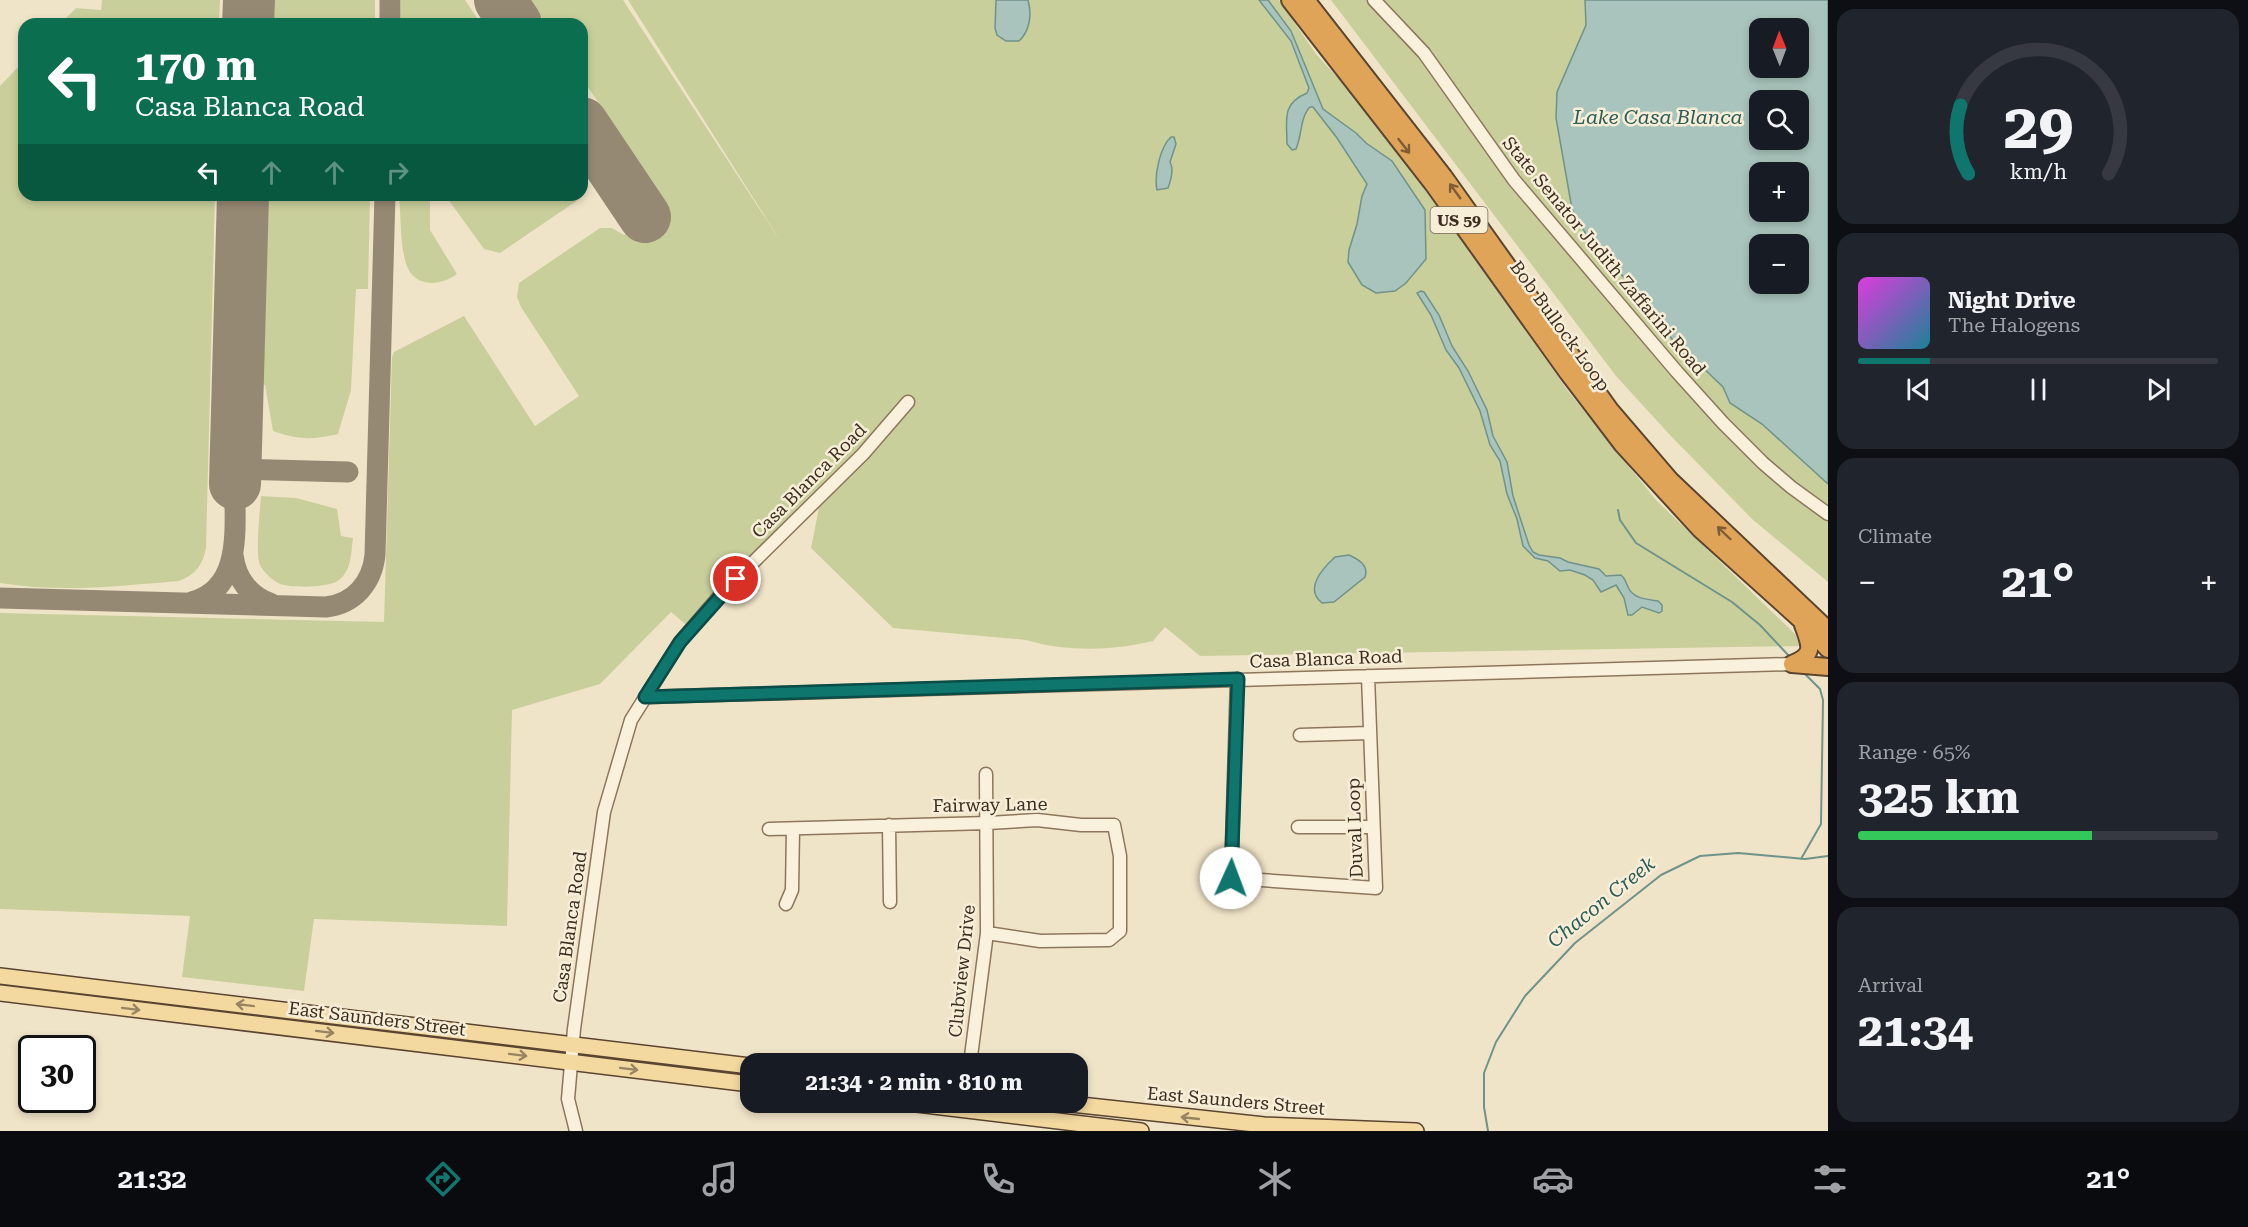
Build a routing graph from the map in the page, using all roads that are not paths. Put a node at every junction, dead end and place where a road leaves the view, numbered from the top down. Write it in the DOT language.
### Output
graph roads {
  1 [pos="1290,0"];
  2 [pos="1306,0"];
  3 [pos="1374,0"];
  4 [pos="908,402"];
  5 [pos="1828,514"];
  6 [pos="1802,621"];
  7 [pos="1828,630"];
  8 [pos="1828,649"];
  9 [pos="1791,664"];
  10 [pos="1828,667"];
  11 [pos="1368,676"];
  12 [pos="1238,679"];
  13 [pos="645,697"];
  14 [pos="1370,733"];
  15 [pos="1300,735"];
  16 [pos="986,774"];
  17 [pos="988,823"];
  18 [pos="889,825"];
  19 [pos="1298,827"];
  20 [pos="1373,827"];
  21 [pos="769,829"];
  22 [pos="793,829"];
  23 [pos="890,902"];
  24 [pos="786,904"];
  25 [pos="987,933"];
  26 [pos="0,976"];
  27 [pos="0,984"];
  28 [pos="138,992"];
  29 [pos="0,993"];
  30 [pos="574,1045"];
  31 [pos="971,1053"];
  32 [pos="571,1062"];
  33 [pos="740,1065"];
  34 [pos="740,1075"];
  35 [pos="731,1082"];
  36 [pos="740,1083"];
  37 [pos="1088,1106"];
  38 [pos="991,1113"];
  39 [pos="576,1131"];
  40 [pos="1141,1131"];
  41 [pos="1416,1131"];
  1 -- 6 [label="highway, Bob Bullock Loop / US 59, one-way"];
  7 -- 2 [label="highway, Bob Bullock Loop / US 59, one-way"];
  3 -- 5 [label="street, State Senator Judith Zaffarini Road"];
  4 -- 13 [label="street, Casa Blanca Road"];
  6 -- 8 [label="highway, Bob Bullock Loop / US 59"];
  6 -- 9 [label="highway"];
  9 -- 10 [label="highway"];
  9 -- 11 [label="street, Casa Blanca Road"];
  11 -- 12 [label="street, Casa Blanca Road"];
  11 -- 14 [label="street, Duval Loop"];
  12 -- 13 [label="street, Casa Blanca Road"];
  12 -- 20 [label="street, Duval Loop"];
  13 -- 30 [label="street, Casa Blanca Road"];
  14 -- 15 [label="street"];
  14 -- 20 [label="street, Duval Loop"];
  16 -- 17 [label="street, Clubview Drive"];
  17 -- 18 [label="street, Fairway Lane"];
  17 -- 25 [label="street, Clubview Drive"];
  17 -- 25 [label="street, Fairway Lane"];
  18 -- 22 [label="street, Fairway Lane"];
  18 -- 23 [label="street"];
  19 -- 20 [label="street"];
  21 -- 22 [label="street, Fairway Lane"];
  22 -- 24 [label="street"];
  25 -- 31 [label="street, Clubview Drive"];
  26 -- 28 [label="main road, East Saunders Street"];
  27 -- 28 [label="main road"];
  30 -- 28 [label="main road, East Saunders Street, one-way"];
  29 -- 32 [label="main road, East Saunders Street, one-way"];
  30 -- 32 [label="street, Casa Blanca Road"];
  30 -- 33 [label="main road, East Saunders Street"];
  32 -- 35 [label="main road, East Saunders Street, one-way"];
  32 -- 39 [label="street, Casa Blanca Road"];
  34 -- 35 [label="main road"];
  35 -- 36 [label="main road, East Saunders Street"];
  41 -- 37 [label="main road, East Saunders Street, one-way"];
  38 -- 40 [label="main road"];
}
